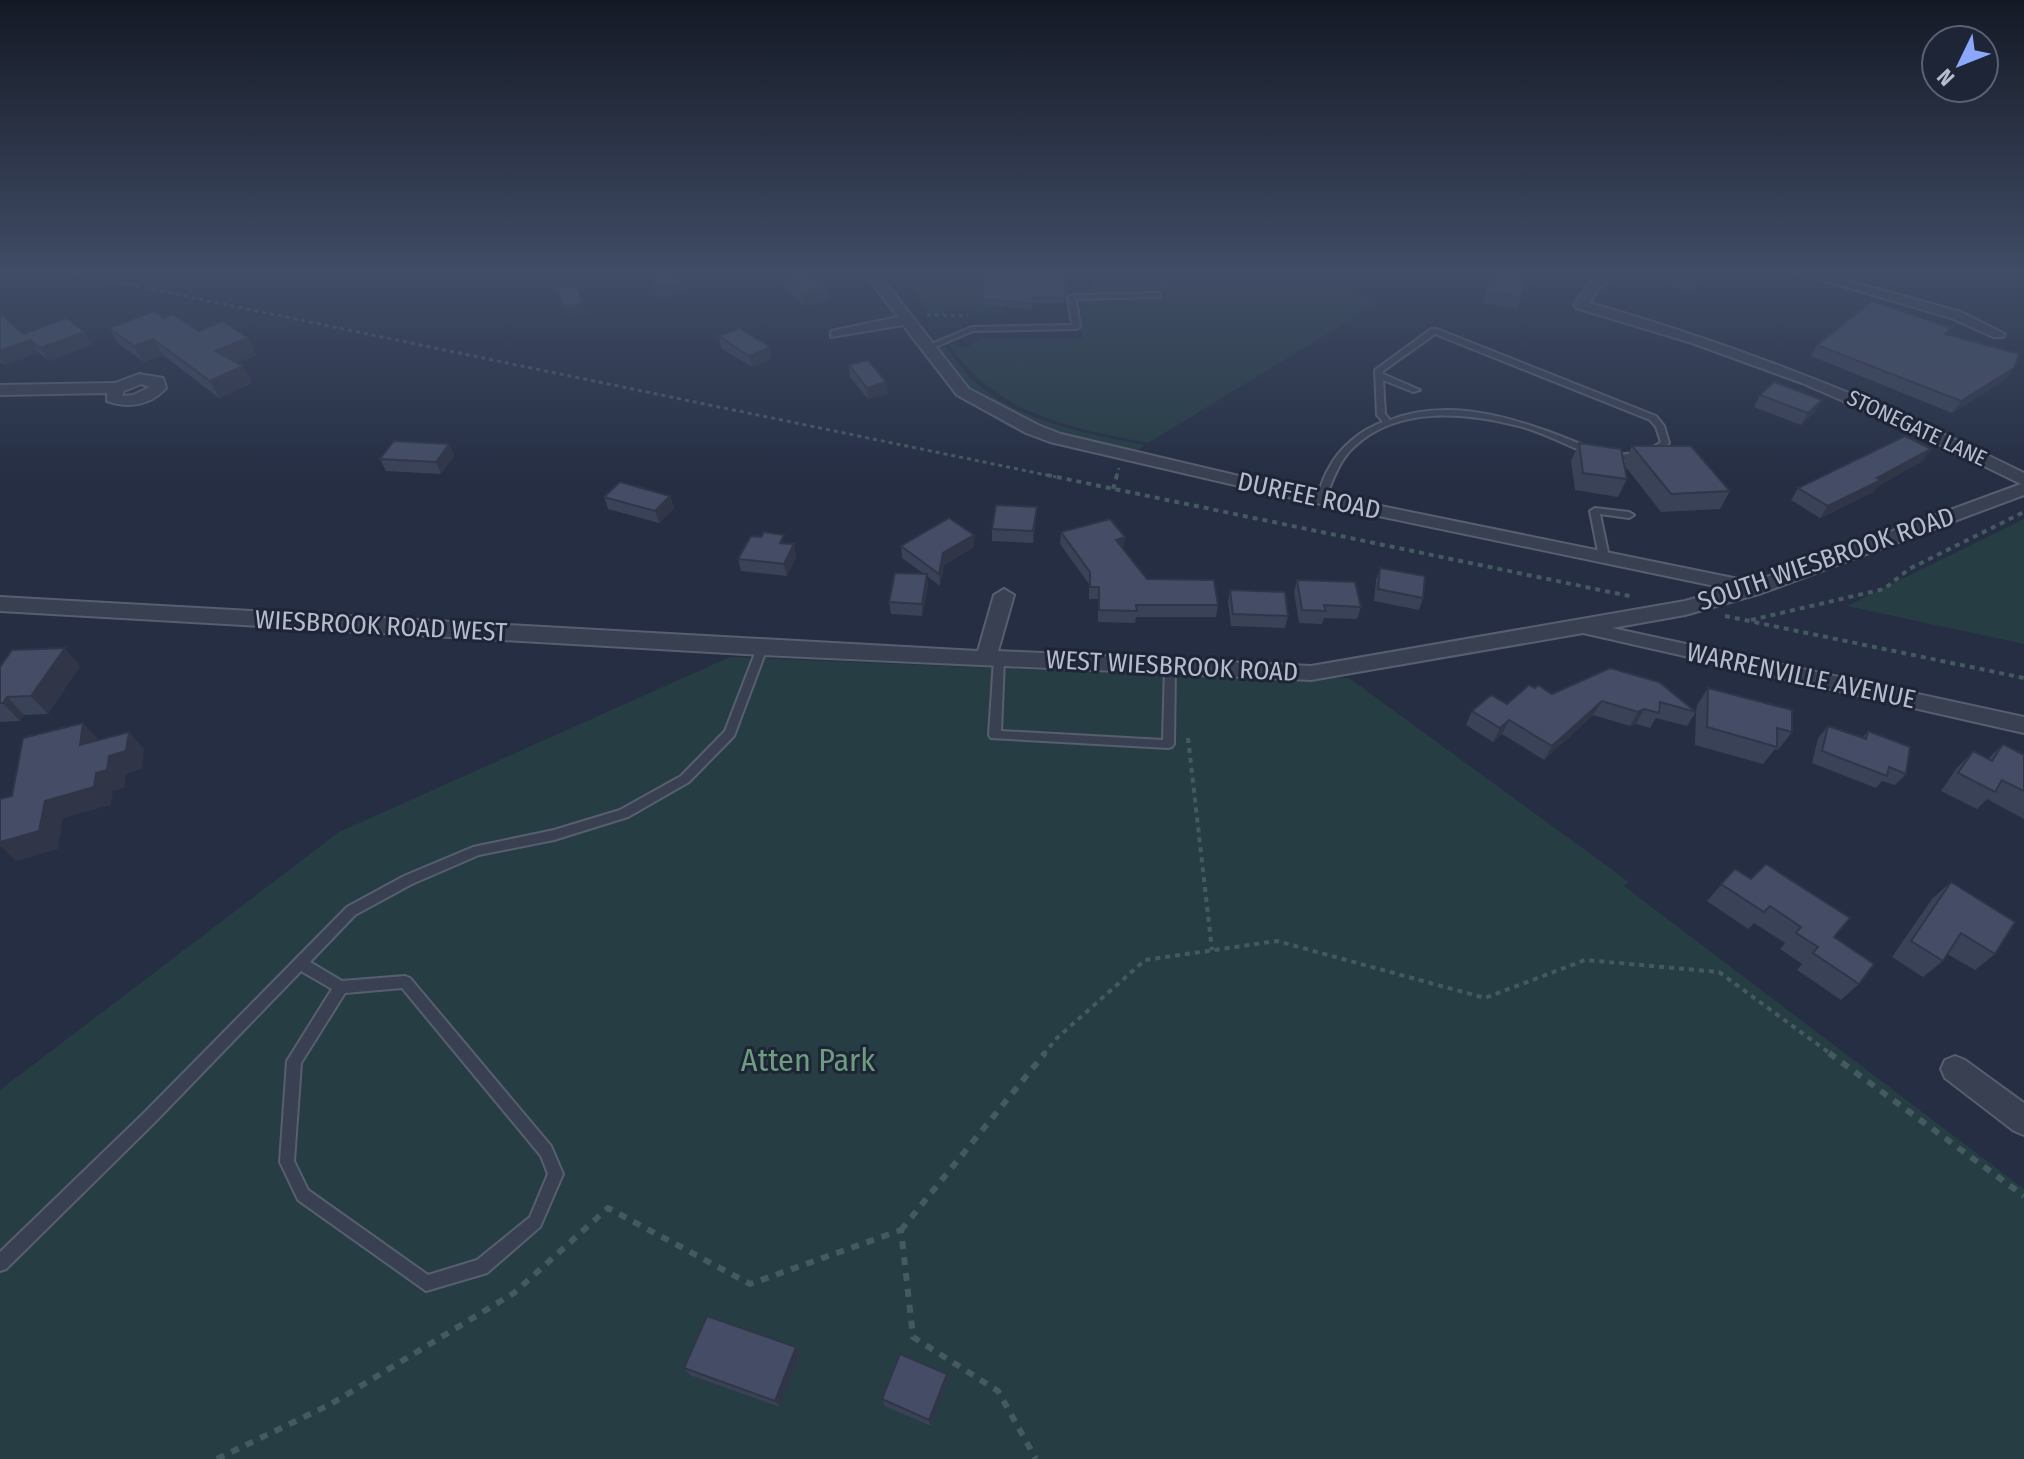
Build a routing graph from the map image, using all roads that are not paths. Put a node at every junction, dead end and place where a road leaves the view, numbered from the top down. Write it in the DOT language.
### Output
graph roads {
  1 [pos="923,341"];
  2 [pos="942,341"];
  3 [pos="1420,341"];
  4 [pos="1459,341"];
  5 [pos="1704,341"];
  6 [pos="928,347"];
  7 [pos="1379,375"];
  8 [pos="117,388"];
  9 [pos="0,390"];
  10 [pos="1416,390"];
  11 [pos="1387,421"];
  12 [pos="2024,480"];
  13 [pos="2024,489"];
  14 [pos="1321,499"];
  15 [pos="1629,515"];
  16 [pos="1604,557"];
  17 [pos="1755,588"];
  18 [pos="1004,595"];
  19 [pos="0,604"];
  20 [pos="1578,627"];
  21 [pos="762,648"];
  22 [pos="993,658"];
  23 [pos="1170,666"];
  24 [pos="2024,725"];
  25 [pos="300,963"];
  26 [pos="341,987"];
  27 [pos="1955,1069"];
  28 [pos="2024,1121"];
  29 [pos="0,1263"];
  1 -- 6 [label="street, DURFEE ROAD"];
  2 -- 6 [label="lane"];
  3 -- 7 [label="lane"];
  4 -- 11 [label="lane"];
  5 -- 12 [label="street, STONEGATE LANE"];
  6 -- 14 [label="street, DURFEE ROAD"];
  7 -- 10 [label="lane"];
  7 -- 11 [label="lane"];
  8 -- 9 [label="street"];
  11 -- 14 [label="lane"];
  13 -- 17 [label="street, SOUTH WIESBROOK ROAD"];
  14 -- 16 [label="street, DURFEE ROAD"];
  15 -- 16 [label="lane"];
  16 -- 17 [label="street, DURFEE ROAD"];
  17 -- 20 [label="street, SOUTH WIESBROOK ROAD"];
  18 -- 22 [label="street"];
  19 -- 21 [label="street, WIESBROOK ROAD WEST"];
  20 -- 23 [label="street, WEST WIESBROOK ROAD"];
  20 -- 24 [label="street, WARRENVILLE AVENUE"];
  21 -- 22 [label="street, WEST WIESBROOK ROAD"];
  21 -- 25 [label="lane"];
  22 -- 23 [label="street, WEST WIESBROOK ROAD"];
  22 -- 23 [label="lane"];
  25 -- 26 [label="lane"];
  25 -- 29 [label="lane"];
  26 -- 26 [label="lane"];
  27 -- 28 [label="street"];
}
